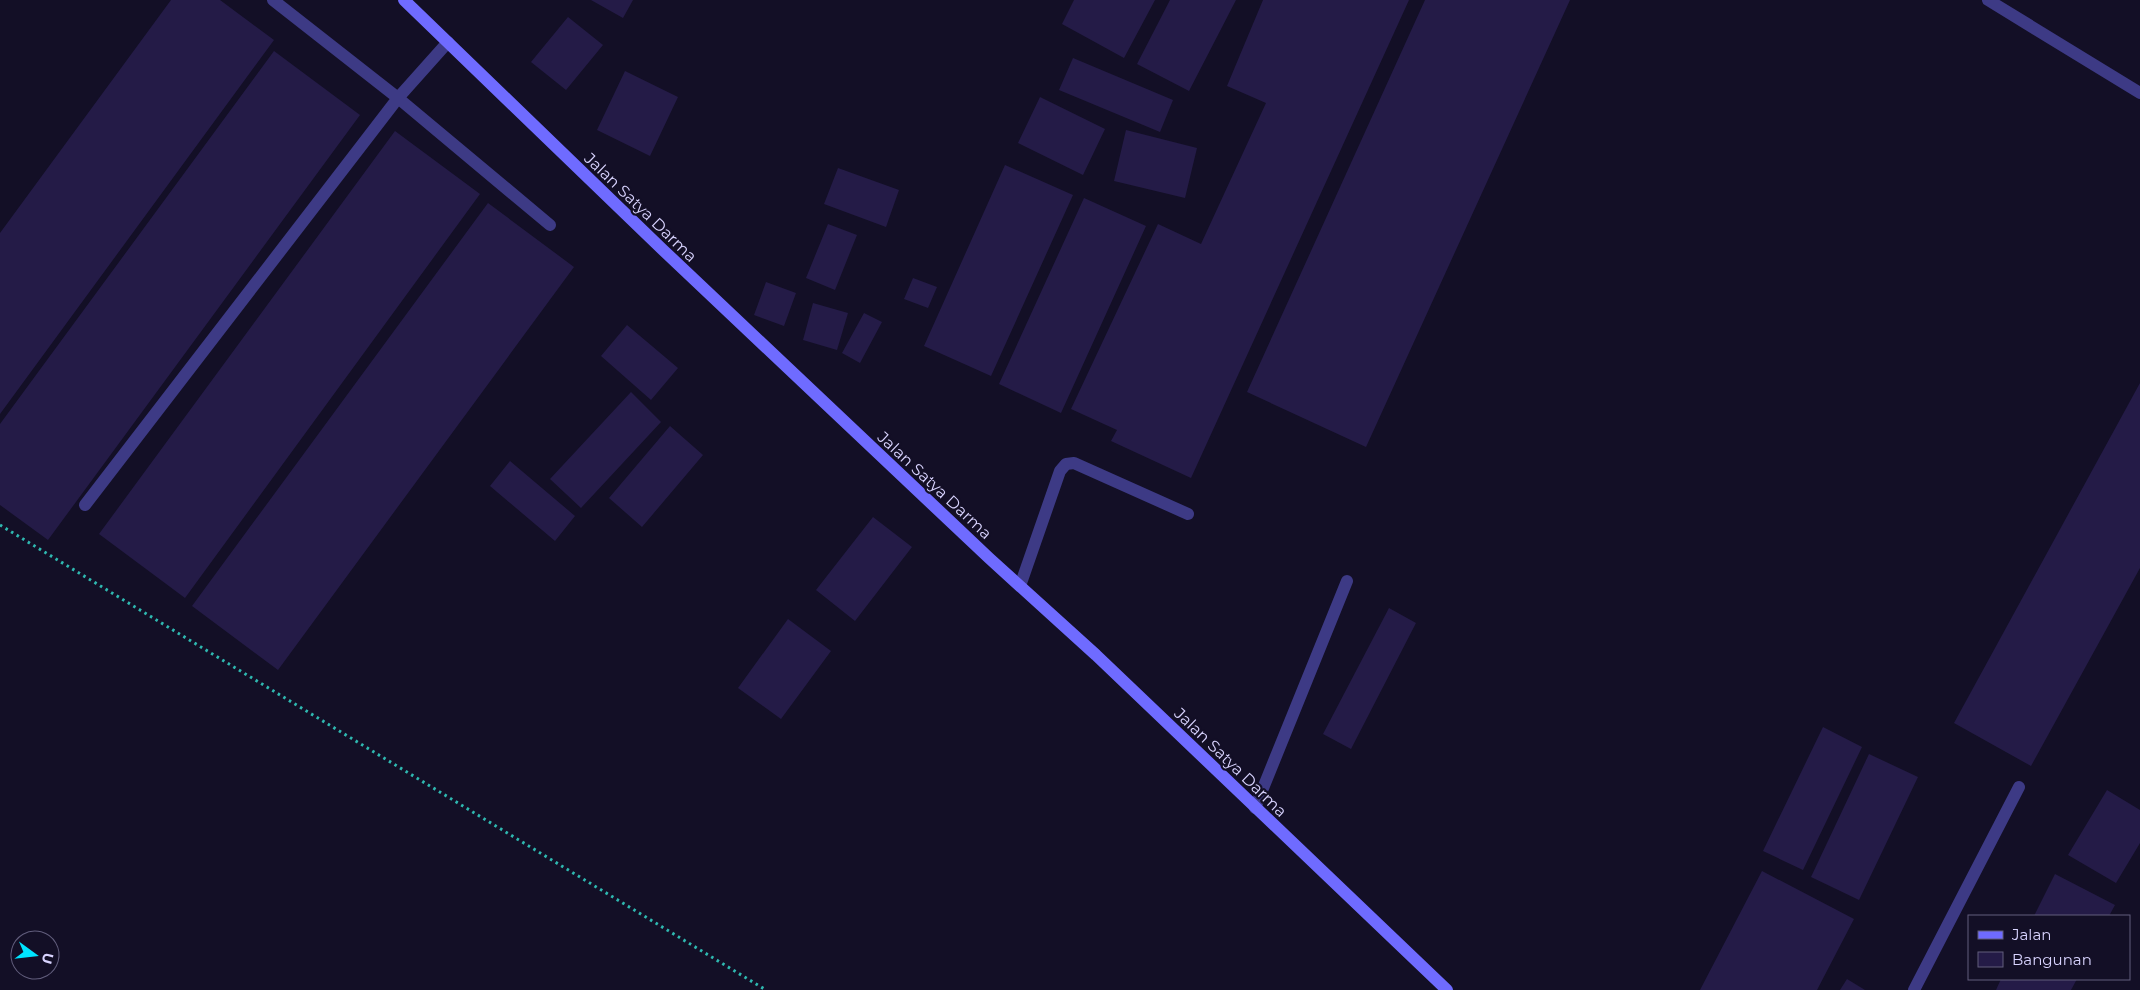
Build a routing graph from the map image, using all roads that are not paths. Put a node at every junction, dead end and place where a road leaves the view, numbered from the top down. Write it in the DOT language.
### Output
graph roads {
  1 [pos="273,0"];
  2 [pos="404,0"];
  3 [pos="1988,0"];
  4 [pos="448,42"];
  5 [pos="2140,93"];
  6 [pos="398,98"];
  7 [pos="550,224"];
  8 [pos="86,505"];
  9 [pos="1188,514"];
  10 [pos="1347,581"];
  11 [pos="1020,586"];
  12 [pos="2019,787"];
  13 [pos="1256,808"];
  14 [pos="1447,990"];
  15 [pos="1914,990"];
  1 -- 6 [label="street"];
  2 -- 4 [label="main road, Jalan Satya Darma"];
  3 -- 5 [label="street"];
  4 -- 6 [label="street"];
  4 -- 11 [label="main road, Jalan Satya Darma"];
  6 -- 7 [label="street"];
  6 -- 8 [label="street"];
  9 -- 11 [label="street"];
  10 -- 13 [label="street"];
  11 -- 13 [label="main road, Jalan Satya Darma"];
  12 -- 15 [label="street"];
  13 -- 14 [label="main road, Jalan Satya Darma"];
}
